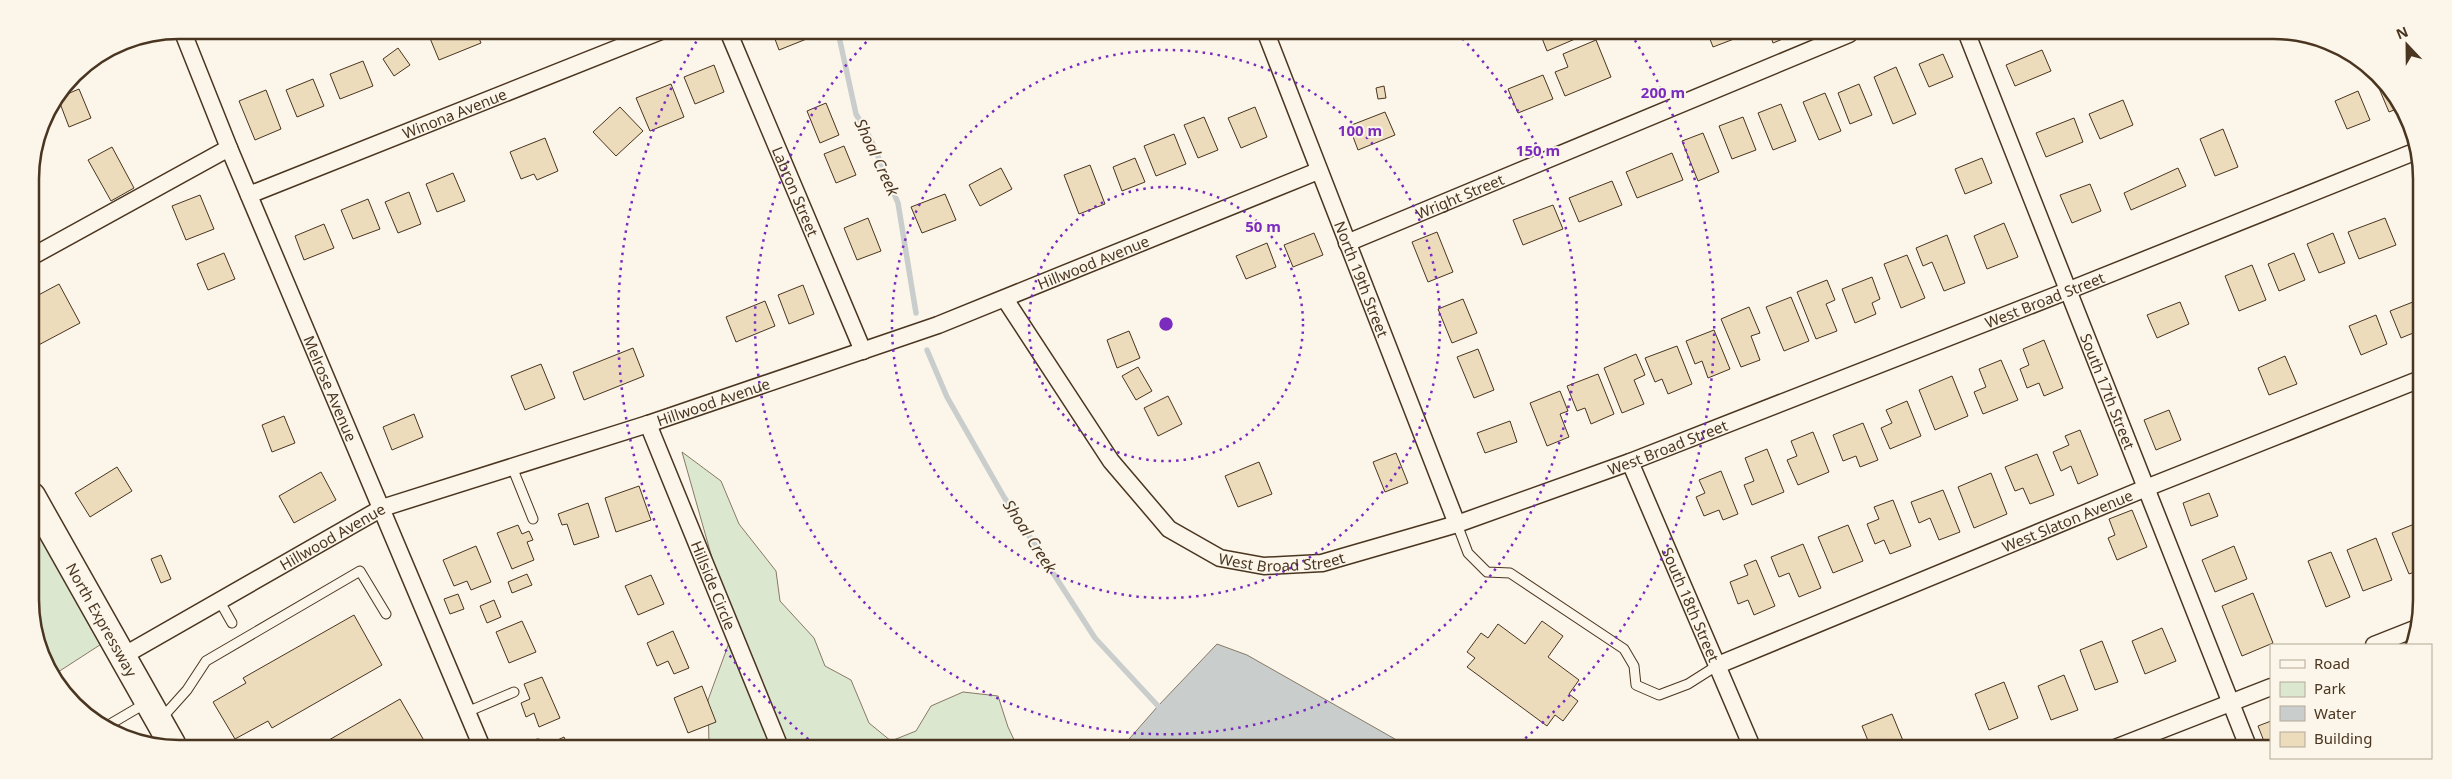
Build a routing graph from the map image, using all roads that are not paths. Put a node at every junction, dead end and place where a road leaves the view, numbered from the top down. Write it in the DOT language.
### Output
graph roads {
  1 [pos="186,39"];
  2 [pos="641,39"];
  3 [pos="731,39"];
  4 [pos="1268,39"];
  5 [pos="1837,39"];
  6 [pos="1968,39"];
  7 [pos="229,148"];
  8 [pos="2411,153"];
  9 [pos="1318,171"];
  10 [pos="249,195"];
  11 [pos="1347,243"];
  12 [pos="39,253"];
  13 [pos="2067,291"];
  14 [pos="1005,299"];
  15 [pos="863,351"];
  16 [pos="2413,382"];
  17 [pos="648,424"];
  18 [pos="1630,462"];
  19 [pos="512,467"];
  20 [pos="2146,488"];
  21 [pos="39,508"];
  22 [pos="382,508"];
  23 [pos="533,519"];
  24 [pos="1457,524"];
  25 [pos="219,600"];
  26 [pos="386,614"];
  27 [pos="232,622"];
  28 [pos="2409,631"];
  29 [pos="2377,644"];
  30 [pos="122,656"];
  31 [pos="1718,665"];
  32 [pos="2270,686"];
  33 [pos="514,692"];
  34 [pos="2231,702"];
  35 [pos="154,711"];
  36 [pos="468,712"];
  37 [pos="112,723"];
  38 [pos="170,739"];
  39 [pos="479,740"];
  40 [pos="777,740"];
  41 [pos="1749,740"];
  42 [pos="2135,740"];
  43 [pos="2246,740"];
  1 -- 7 [label="street, Melrose Avenue"];
  2 -- 10 [label="street, Winona Avenue"];
  3 -- 15 [label="street, Labron Street"];
  4 -- 9 [label="street, North 19th Street"];
  5 -- 11 [label="street, Wright Street"];
  6 -- 13 [label="street, South 17th Street"];
  7 -- 10 [label="street, Melrose Avenue"];
  7 -- 12 [label="street"];
  8 -- 13 [label="street, West Broad Street"];
  9 -- 11 [label="street, North 19th Street"];
  9 -- 14 [label="street, Hillwood Avenue"];
  10 -- 22 [label="street, Melrose Avenue"];
  11 -- 24 [label="street, North 19th Street"];
  13 -- 18 [label="street, West Broad Street"];
  13 -- 20 [label="street, South 17th Street"];
  14 -- 15 [label="street, Hillwood Avenue"];
  14 -- 24 [label="street, West Broad Street"];
  15 -- 17 [label="street, Hillwood Avenue"];
  16 -- 20 [label="street, West Slaton Avenue"];
  17 -- 19 [label="street, Hillwood Avenue"];
  17 -- 40 [label="street, Hillside Circle"];
  18 -- 24 [label="street, West Broad Street"];
  18 -- 31 [label="street, South 18th Street"];
  19 -- 22 [label="street, Hillwood Avenue"];
  19 -- 23 [label="lane"];
  20 -- 31 [label="street, West Slaton Avenue"];
  20 -- 34 [label="street, South 17th Street"];
  21 -- 30 [label="main road, North Expressway"];
  22 -- 25 [label="street, Hillwood Avenue"];
  22 -- 36 [label="street, Melrose Avenue"];
  24 -- 31 [label="lane"];
  25 -- 27 [label="lane"];
  25 -- 30 [label="street, Hillwood Avenue"];
  26 -- 35 [label="lane"];
  28 -- 29 [label="street"];
  30 -- 35 [label="main road, North Expressway"];
  31 -- 41 [label="street, South 18th Street"];
  32 -- 34 [label="street"];
  33 -- 36 [label="lane"];
  34 -- 42 [label="street"];
  34 -- 43 [label="street, South 17th Street"];
  35 -- 37 [label="lane"];
  35 -- 38 [label="main road, North Expressway"];
  36 -- 39 [label="street, Melrose Avenue"];
}
